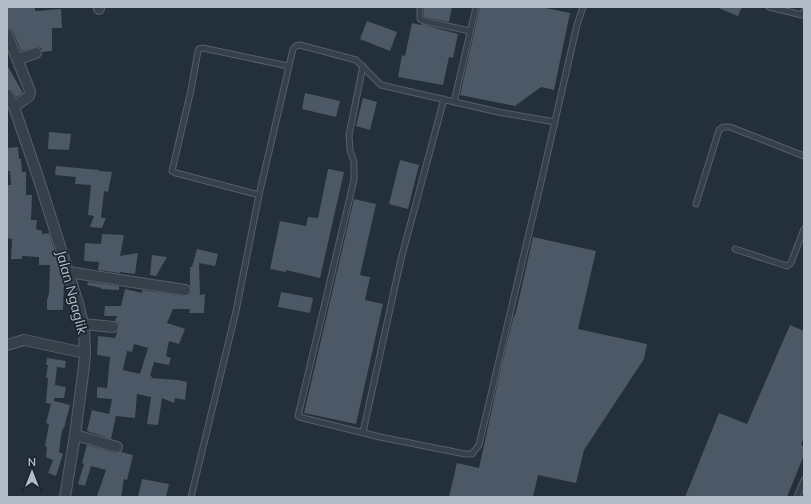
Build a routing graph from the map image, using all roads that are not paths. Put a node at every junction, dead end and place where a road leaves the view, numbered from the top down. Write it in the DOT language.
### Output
graph roads {
  1 [pos="420,7"];
  2 [pos="476,7"];
  3 [pos="583,7"];
  4 [pos="770,7"];
  5 [pos="803,15"];
  6 [pos="470,31"];
  7 [pos="7,34"];
  8 [pos="36,53"];
  9 [pos="18,59"];
  10 [pos="288,66"];
  11 [pos="363,66"];
  12 [pos="7,94"];
  13 [pos="444,99"];
  14 [pos="454,102"];
  15 [pos="14,107"];
  16 [pos="555,122"];
  17 [pos="804,156"];
  18 [pos="259,195"];
  19 [pos="696,204"];
  20 [pos="804,229"];
  21 [pos="735,249"];
  22 [pos="68,272"];
  23 [pos="185,290"];
  24 [pos="83,324"];
  25 [pos="113,327"];
  26 [pos="7,345"];
  27 [pos="85,353"];
  28 [pos="363,432"];
  29 [pos="75,435"];
  30 [pos="117,448"];
  31 [pos="804,480"];
  32 [pos="65,497"];
  33 [pos="191,497"];
  34 [pos="797,497"];
  1 -- 6 [label="lane"];
  2 -- 6 [label="lane"];
  3 -- 16 [label="lane"];
  4 -- 5 [label="lane"];
  6 -- 14 [label="lane"];
  7 -- 9 [label="street"];
  8 -- 9 [label="street"];
  9 -- 15 [label="street"];
  10 -- 11 [label="lane"];
  10 -- 18 [label="lane"];
  10 -- 18 [label="lane"];
  11 -- 13 [label="lane"];
  11 -- 28 [label="lane"];
  12 -- 15 [label="street, Jalan Ngaglik"];
  13 -- 14 [label="lane"];
  13 -- 28 [label="lane"];
  14 -- 16 [label="lane"];
  15 -- 22 [label="street, Jalan Ngaglik"];
  16 -- 28 [label="lane"];
  17 -- 19 [label="lane"];
  18 -- 33 [label="lane"];
  20 -- 21 [label="lane"];
  22 -- 23 [label="street"];
  22 -- 24 [label="street, Jalan Ngaglik"];
  24 -- 25 [label="street"];
  24 -- 27 [label="street, Jalan Ngaglik"];
  26 -- 27 [label="street"];
  27 -- 29 [label="street, Jalan Ngaglik"];
  29 -- 30 [label="street"];
  29 -- 32 [label="street, Jalan Ngaglik"];
  31 -- 34 [label="lane"];
}
